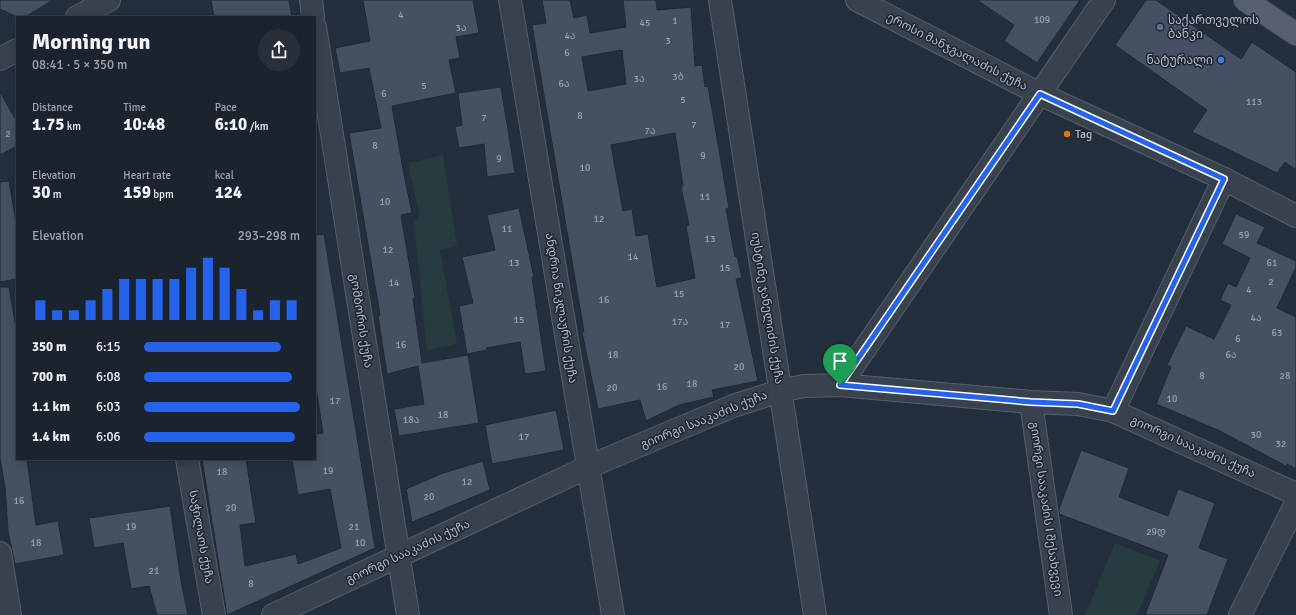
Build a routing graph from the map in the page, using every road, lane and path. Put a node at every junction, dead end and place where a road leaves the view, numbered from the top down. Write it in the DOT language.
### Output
graph roads {
  1 [pos="109,0"];
  2 [pos="311,0"];
  3 [pos="510,0"];
  4 [pos="720,0"];
  5 [pos="857,0"];
  6 [pos="1104,0"];
  7 [pos="1245,0"];
  8 [pos="79,16"];
  9 [pos="112,16"];
  10 [pos="314,16"];
  11 [pos="316,33"];
  12 [pos="1296,34"];
  13 [pos="16,51"];
  14 [pos="0,59"];
  15 [pos="1040,94"];
  16 [pos="1224,179"];
  17 [pos="1296,216"];
  18 [pos="840,385"];
  19 [pos="780,391"];
  20 [pos="1031,402"];
  21 [pos="1113,411"];
  22 [pos="188,460"];
  23 [pos="588,467"];
  24 [pos="1296,494"];
  25 [pos="1296,503"];
  26 [pos="0,553"];
  27 [pos="398,557"];
  28 [pos="10,615"];
  29 [pos="214,615"];
  30 [pos="273,615"];
  31 [pos="408,615"];
  32 [pos="613,615"];
  33 [pos="815,615"];
  34 [pos="1061,615"];
  35 [pos="1240,615"];
  1 -- 8 [label="street"];
  1 -- 9 [label="street"];
  2 -- 10 [label="street"];
  3 -- 23 [label="street, ანდრია წიკლაურის ქუჩა"];
  4 -- 19 [label="street, იუსტინე ჯანელიძის ქუჩა"];
  5 -- 15 [label="street, ეროსი მანჯგალაძის ქუჩა"];
  6 -- 15 [label="street"];
  7 -- 12 [label="main road"];
  11 -- 27 [label="street, გომბორის ქუჩა"];
  13 -- 14 [label="street"];
  15 -- 16 [label="street, ეროსი მანჯგალაძის ქუჩა"];
  15 -- 18 [label="street"];
  16 -- 17 [label="street, ეროსი მანჯგალაძის ქუჩა"];
  16 -- 21 [label="street"];
  18 -- 19 [label="street, გიორგი სააკაძის ქუჩა"];
  18 -- 20 [label="street, გიორგი სააკაძის ქუჩა"];
  19 -- 23 [label="street, გიორგი სააკაძის ქუჩა"];
  19 -- 33 [label="street, იუსტინე ჯანელიძის ქუჩა"];
  20 -- 21 [label="street, გიორგი სააკაძის ქუჩა"];
  20 -- 34 [label="street, გიორგი სააკაძის I შესახვევი"];
  21 -- 24 [label="street, გიორგი სააკაძის ქუჩა"];
  22 -- 29 [label="street, საჭილაოს ქუჩა"];
  23 -- 27 [label="street, გიორგი სააკაძის ქუჩა"];
  23 -- 32 [label="street, ანდრია წიკლაურის ქუჩა"];
  25 -- 35 [label="street"];
  26 -- 28 [label="street"];
  27 -- 30 [label="street, გიორგი სააკაძის ქუჩა"];
  27 -- 31 [label="street, გომბორის ქუჩა"];
}
